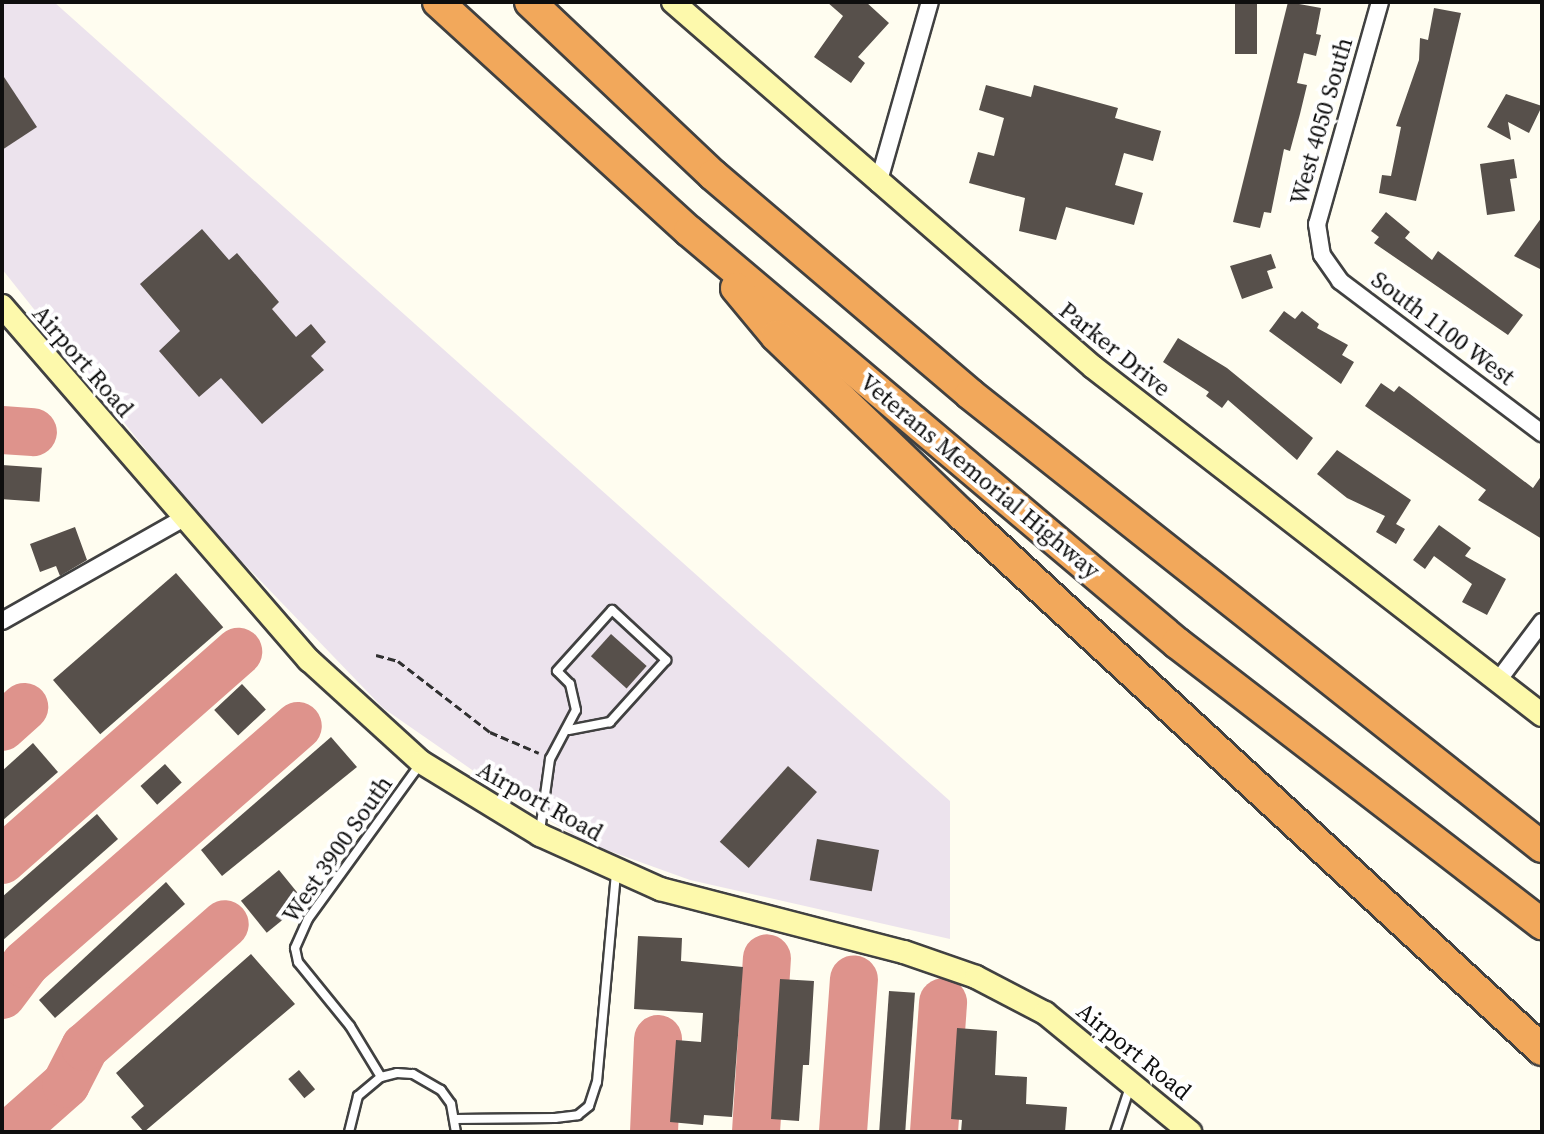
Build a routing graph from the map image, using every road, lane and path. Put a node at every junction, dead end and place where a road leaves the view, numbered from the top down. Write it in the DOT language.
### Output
graph roads {
  1 [pos="438,2"];
  2 [pos="530,2"];
  3 [pos="673,2"];
  4 [pos="930,2"];
  5 [pos="1380,2"];
  6 [pos="878,184"];
  7 [pos="689,231"];
  8 [pos="1322,255"];
  9 [pos="2,306"];
  10 [pos="1542,433"];
  11 [pos="184,518"];
  12 [pos="2,621"];
  13 [pos="1542,622"];
  14 [pos="376,655"];
  15 [pos="1497,682"];
  16 [pos="1542,715"];
  17 [pos="569,730"];
  18 [pos="550,759"];
  19 [pos="421,762"];
  20 [pos="540,835"];
  21 [pos="1542,847"];
  22 [pos="616,872"];
  23 [pos="1542,924"];
  24 [pos="1542,1050"];
  25 [pos="381,1077"];
  26 [pos="1132,1080"];
  27 [pos="455,1119"];
  28 [pos="349,1132"];
  29 [pos="456,1132"];
  30 [pos="1115,1132"];
  31 [pos="1190,1132"];
  1 -- 7 [label="highway, Veterans Memorial Highway"];
  2 -- 21 [label="highway"];
  3 -- 6 [label="street, Parker Drive"];
  4 -- 6 [label="street"];
  5 -- 8 [label="street, West 4050 South"];
  6 -- 15 [label="street, Parker Drive"];
  7 -- 23 [label="highway, Veterans Memorial Highway"];
  7 -- 24 [label="highway"];
  8 -- 10 [label="street, South 1100 West"];
  9 -- 11 [label="street, Airport Road"];
  11 -- 12 [label="street"];
  11 -- 19 [label="street, Airport Road"];
  13 -- 15 [label="street"];
  14 -- 18 [label="path"];
  15 -- 16 [label="street, Parker Drive"];
  17 -- 17 [label="lane"];
  17 -- 18 [label="lane"];
  18 -- 20 [label="lane"];
  19 -- 20 [label="street, Airport Road"];
  19 -- 25 [label="lane, West 3900 South"];
  20 -- 22 [label="street, Airport Road"];
  22 -- 26 [label="street, Airport Road"];
  22 -- 27 [label="lane"];
  25 -- 27 [label="lane"];
  25 -- 28 [label="lane"];
  26 -- 30 [label="lane"];
  26 -- 31 [label="street, Airport Road"];
  27 -- 29 [label="lane"];
}
